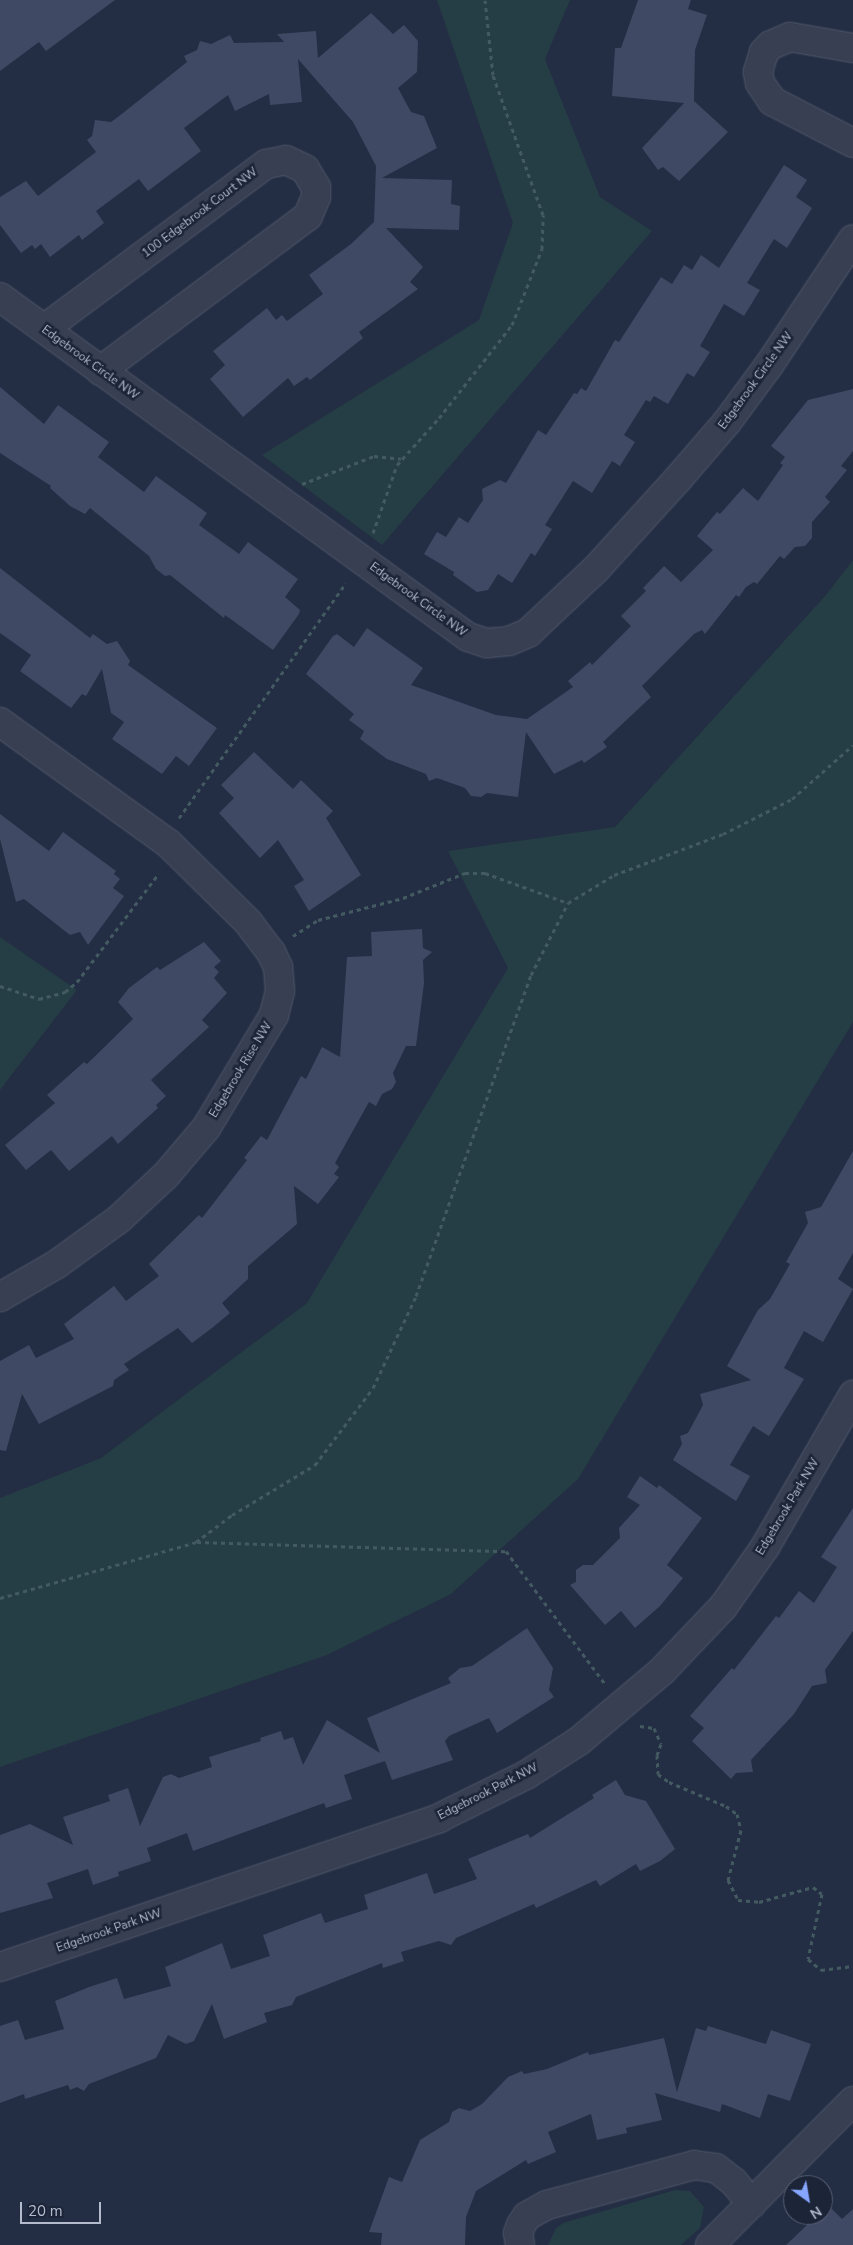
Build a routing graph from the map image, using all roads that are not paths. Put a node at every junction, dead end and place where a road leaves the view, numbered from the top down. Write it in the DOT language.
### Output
graph roads {
  1 [pos="853,48"];
  2 [pos="853,143"];
  3 [pos="853,240"];
  4 [pos="0,297"];
  5 [pos="44,329"];
  6 [pos="100,371"];
  7 [pos="0,722"];
  8 [pos="0,1297"];
  9 [pos="853,1395"];
  10 [pos="0,1968"];
  11 [pos="853,2101"];
  12 [pos="752,2204"];
  13 [pos="520,2245"];
  14 [pos="710,2245"];
  1 -- 2 [label="street"];
  3 -- 6 [label="street, Edgebrook Circle NW"];
  4 -- 5 [label="street, Edgebrook Circle NW"];
  5 -- 6 [label="street, Edgebrook Circle NW"];
  5 -- 6 [label="street, 100 Edgebrook Court NW"];
  7 -- 8 [label="street, Edgebrook Rise NW"];
  9 -- 10 [label="street, Edgebrook Park NW"];
  11 -- 12 [label="street"];
  12 -- 13 [label="street"];
  12 -- 14 [label="street"];
}
